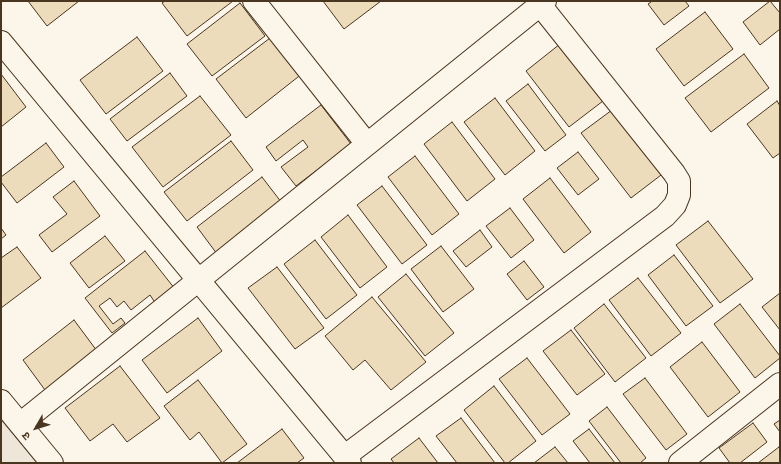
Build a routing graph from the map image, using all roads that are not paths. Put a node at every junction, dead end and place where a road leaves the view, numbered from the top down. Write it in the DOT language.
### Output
graph roads {
  1 [pos="254,1"];
  2 [pos="541,2"];
  3 [pos="1,42"];
  4 [pos="367,144"];
  5 [pos="199,280"];
  6 [pos="780,384"];
  7 [pos="1,401"];
  8 [pos="20,424"];
  9 [pos="704,456"];
  10 [pos="347,460"];
  11 [pos="52,463"];
  12 [pos="680,463"];
  1 -- 4 [label="street"];
  2 -- 4 [label="street"];
  2 -- 10 [label="street"];
  3 -- 5 [label="street"];
  4 -- 5 [label="street"];
  5 -- 8 [label="street"];
  5 -- 10 [label="street"];
  6 -- 9 [label="street"];
  7 -- 8 [label="street"];
  8 -- 11 [label="street"];
  9 -- 12 [label="street"];
}
